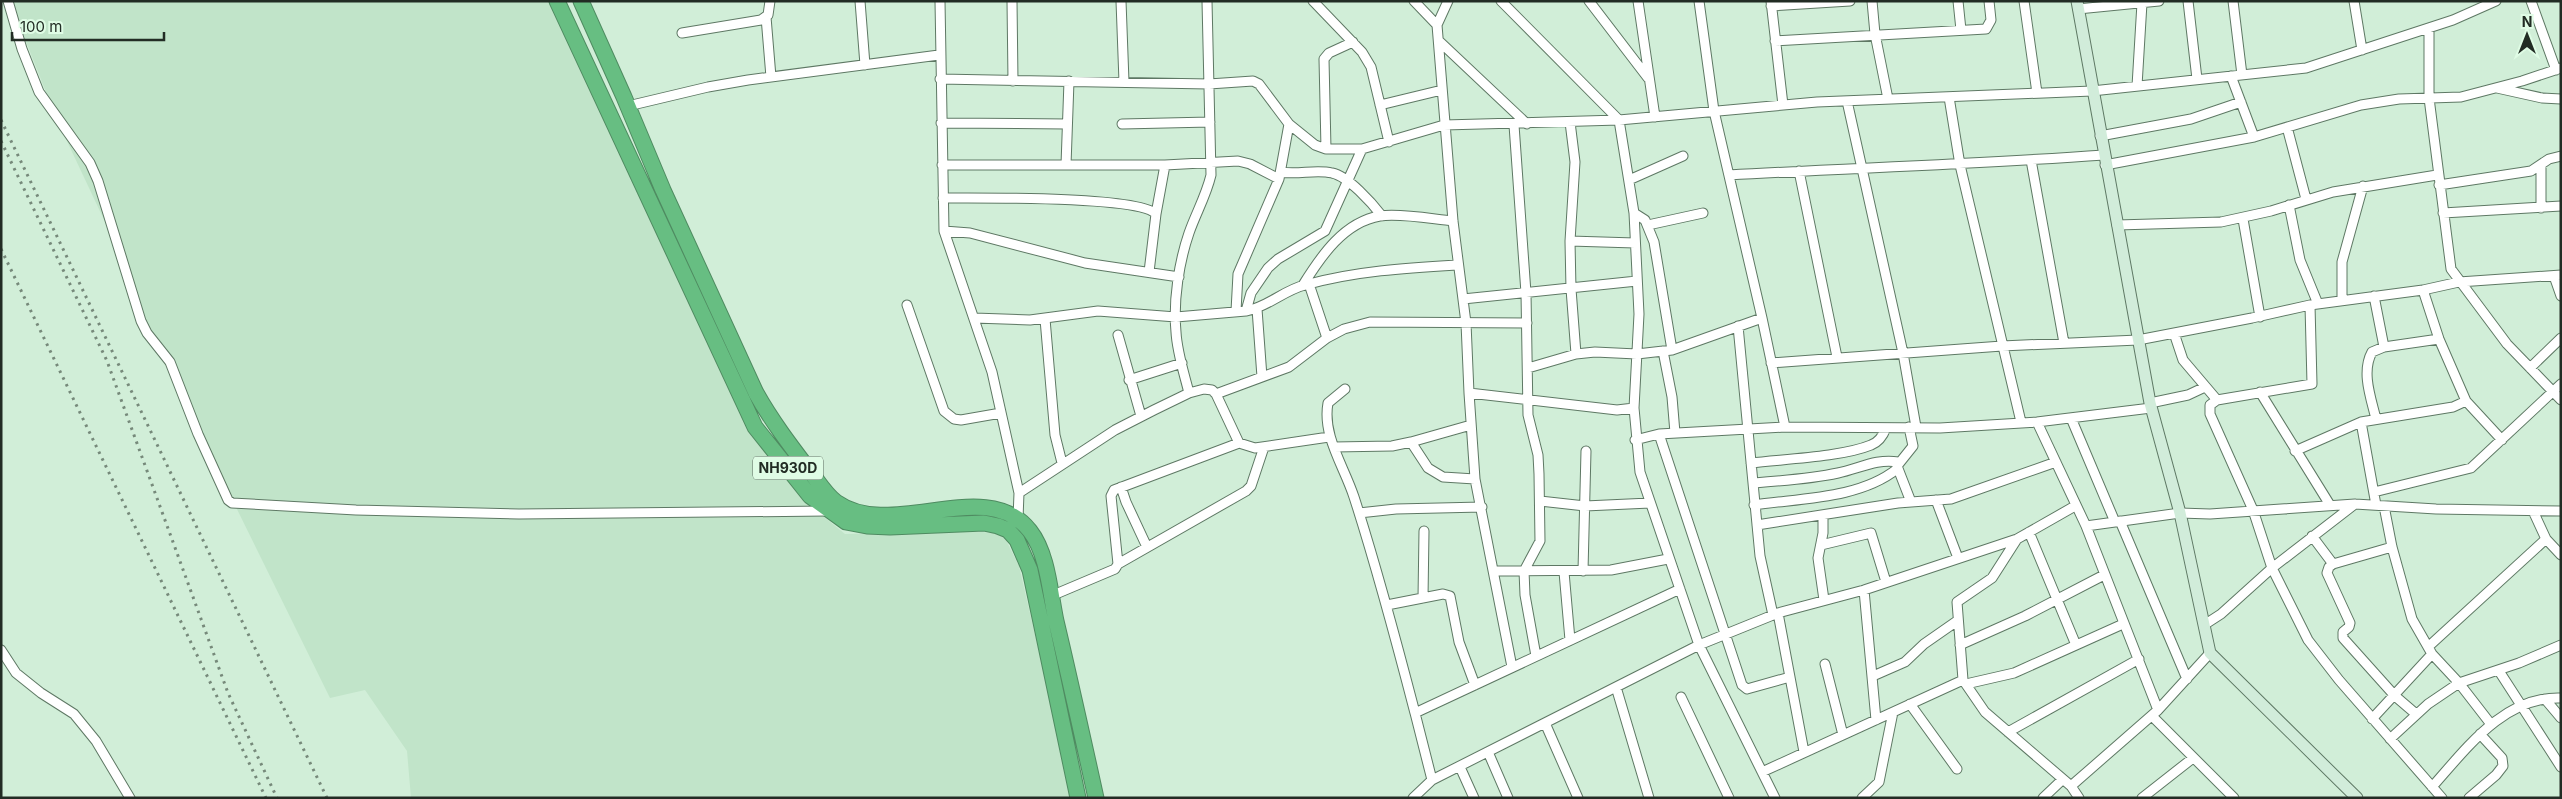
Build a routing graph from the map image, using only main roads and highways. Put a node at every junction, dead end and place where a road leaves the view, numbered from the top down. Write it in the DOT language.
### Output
graph roads {
  1 [pos="557,1"];
  2 [pos="581,1"];
  3 [pos="1013,524"];
  4 [pos="1078,798"];
  5 [pos="1096,798"];
  1 -- 3 [label="highway, NH930D"];
  2 -- 3 [label="highway, NH930D"];
  3 -- 4 [label="highway, NH930D"];
  3 -- 5 [label="highway, NH930D"];
}
